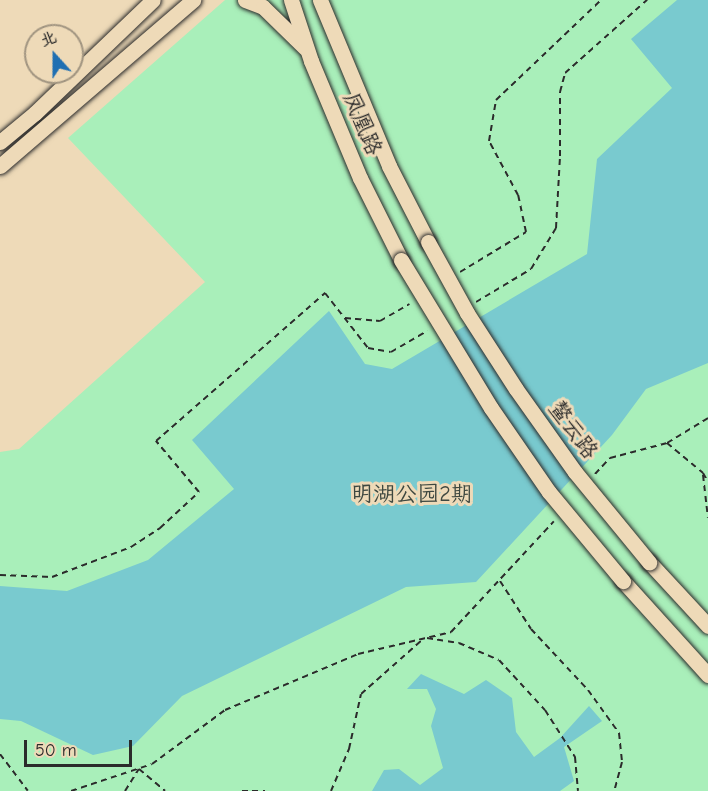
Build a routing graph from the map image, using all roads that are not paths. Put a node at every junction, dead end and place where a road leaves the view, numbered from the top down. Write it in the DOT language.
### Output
graph roads {
  1 [pos="153,0"];
  2 [pos="193,0"];
  3 [pos="245,0"];
  4 [pos="291,0"];
  5 [pos="320,0"];
  6 [pos="328,0"];
  7 [pos="331,28"];
  8 [pos="308,51"];
  9 [pos="0,142"];
  10 [pos="0,166"];
  11 [pos="428,242"];
  12 [pos="708,626"];
  13 [pos="708,675"];
  1 -- 9 [label="street"];
  2 -- 10 [label="street"];
  3 -- 8 [label="street"];
  4 -- 8 [label="street, 凤凰路"];
  5 -- 7 [label="street, 凤凰路"];
  6 -- 7 [label="street"];
  7 -- 11 [label="street, 凤凰路"];
  8 -- 13 [label="street, 凤凰路, bridge"];
  11 -- 12 [label="street, 鳌云路, bridge"];
}
